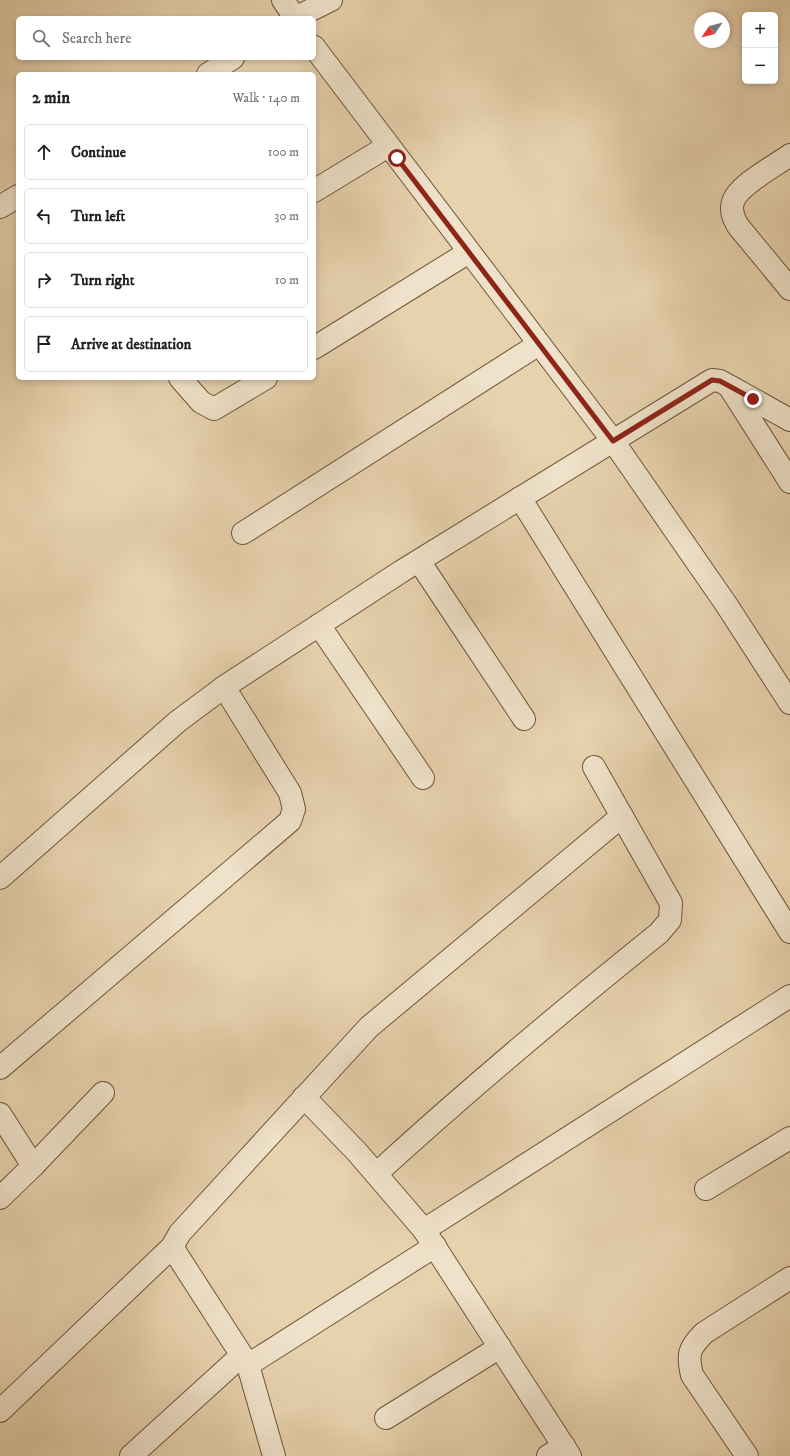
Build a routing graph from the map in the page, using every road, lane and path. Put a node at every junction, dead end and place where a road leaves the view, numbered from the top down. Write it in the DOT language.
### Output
graph roads {
  1 [pos="283,0"];
  2 [pos="331,0"];
  3 [pos="294,16"];
  4 [pos="299,16"];
  5 [pos="316,50"];
  6 [pos="230,60"];
  7 [pos="211,72"];
  8 [pos="388,146"];
  9 [pos="790,155"];
  10 [pos="316,190"];
  11 [pos="16,197"];
  12 [pos="0,207"];
  13 [pos="469,252"];
  14 [pos="790,289"];
  15 [pos="539,344"];
  16 [pos="316,347"];
  17 [pos="182,380"];
  18 [pos="263,380"];
  19 [pos="729,386"];
  20 [pos="790,420"];
  21 [pos="613,441"];
  22 [pos="790,482"];
  23 [pos="520,498"];
  24 [pos="243,533"];
  25 [pos="419,561"];
  26 [pos="319,625"];
  27 [pos="224,687"];
  28 [pos="790,703"];
  29 [pos="524,719"];
  30 [pos="594,767"];
  31 [pos="423,778"];
  32 [pos="622,816"];
  33 [pos="0,878"];
  34 [pos="790,932"];
  35 [pos="790,996"];
  36 [pos="0,1068"];
  37 [pos="103,1093"];
  38 [pos="304,1097"];
  39 [pos="0,1114"];
  40 [pos="790,1138"];
  41 [pos="33,1166"];
  42 [pos="376,1174"];
  43 [pos="706,1189"];
  44 [pos="0,1198"];
  45 [pos="430,1238"];
  46 [pos="172,1246"];
  47 [pos="790,1278"];
  48 [pos="500,1347"];
  49 [pos="245,1361"];
  50 [pos="0,1411"];
  51 [pos="386,1418"];
  52 [pos="561,1453"];
  53 [pos="131,1456"];
  54 [pos="274,1456"];
  55 [pos="747,1456"];
  1 -- 3 [label="street"];
  2 -- 4 [label="street"];
  5 -- 8 [label="street"];
  6 -- 7 [label="street"];
  8 -- 10 [label="street"];
  8 -- 13 [label="street"];
  9 -- 14 [label="street"];
  11 -- 12 [label="street"];
  13 -- 15 [label="street"];
  13 -- 16 [label="street"];
  15 -- 21 [label="street"];
  15 -- 24 [label="street"];
  17 -- 18 [label="street"];
  19 -- 20 [label="street"];
  19 -- 21 [label="street"];
  19 -- 22 [label="street"];
  21 -- 23 [label="street"];
  21 -- 28 [label="street"];
  23 -- 25 [label="street"];
  23 -- 34 [label="street"];
  25 -- 26 [label="street"];
  25 -- 29 [label="street"];
  26 -- 27 [label="street"];
  26 -- 31 [label="street"];
  27 -- 33 [label="street"];
  27 -- 36 [label="street"];
  30 -- 32 [label="street"];
  32 -- 38 [label="street"];
  32 -- 42 [label="street"];
  35 -- 45 [label="street"];
  37 -- 41 [label="street"];
  38 -- 42 [label="street"];
  38 -- 46 [label="street"];
  39 -- 41 [label="street"];
  40 -- 43 [label="street"];
  41 -- 44 [label="street"];
  42 -- 45 [label="street"];
  45 -- 48 [label="street"];
  45 -- 49 [label="street"];
  46 -- 49 [label="street"];
  46 -- 50 [label="street"];
  47 -- 55 [label="street"];
  48 -- 51 [label="street"];
  48 -- 52 [label="street"];
  49 -- 53 [label="street"];
  49 -- 54 [label="street"];
}
